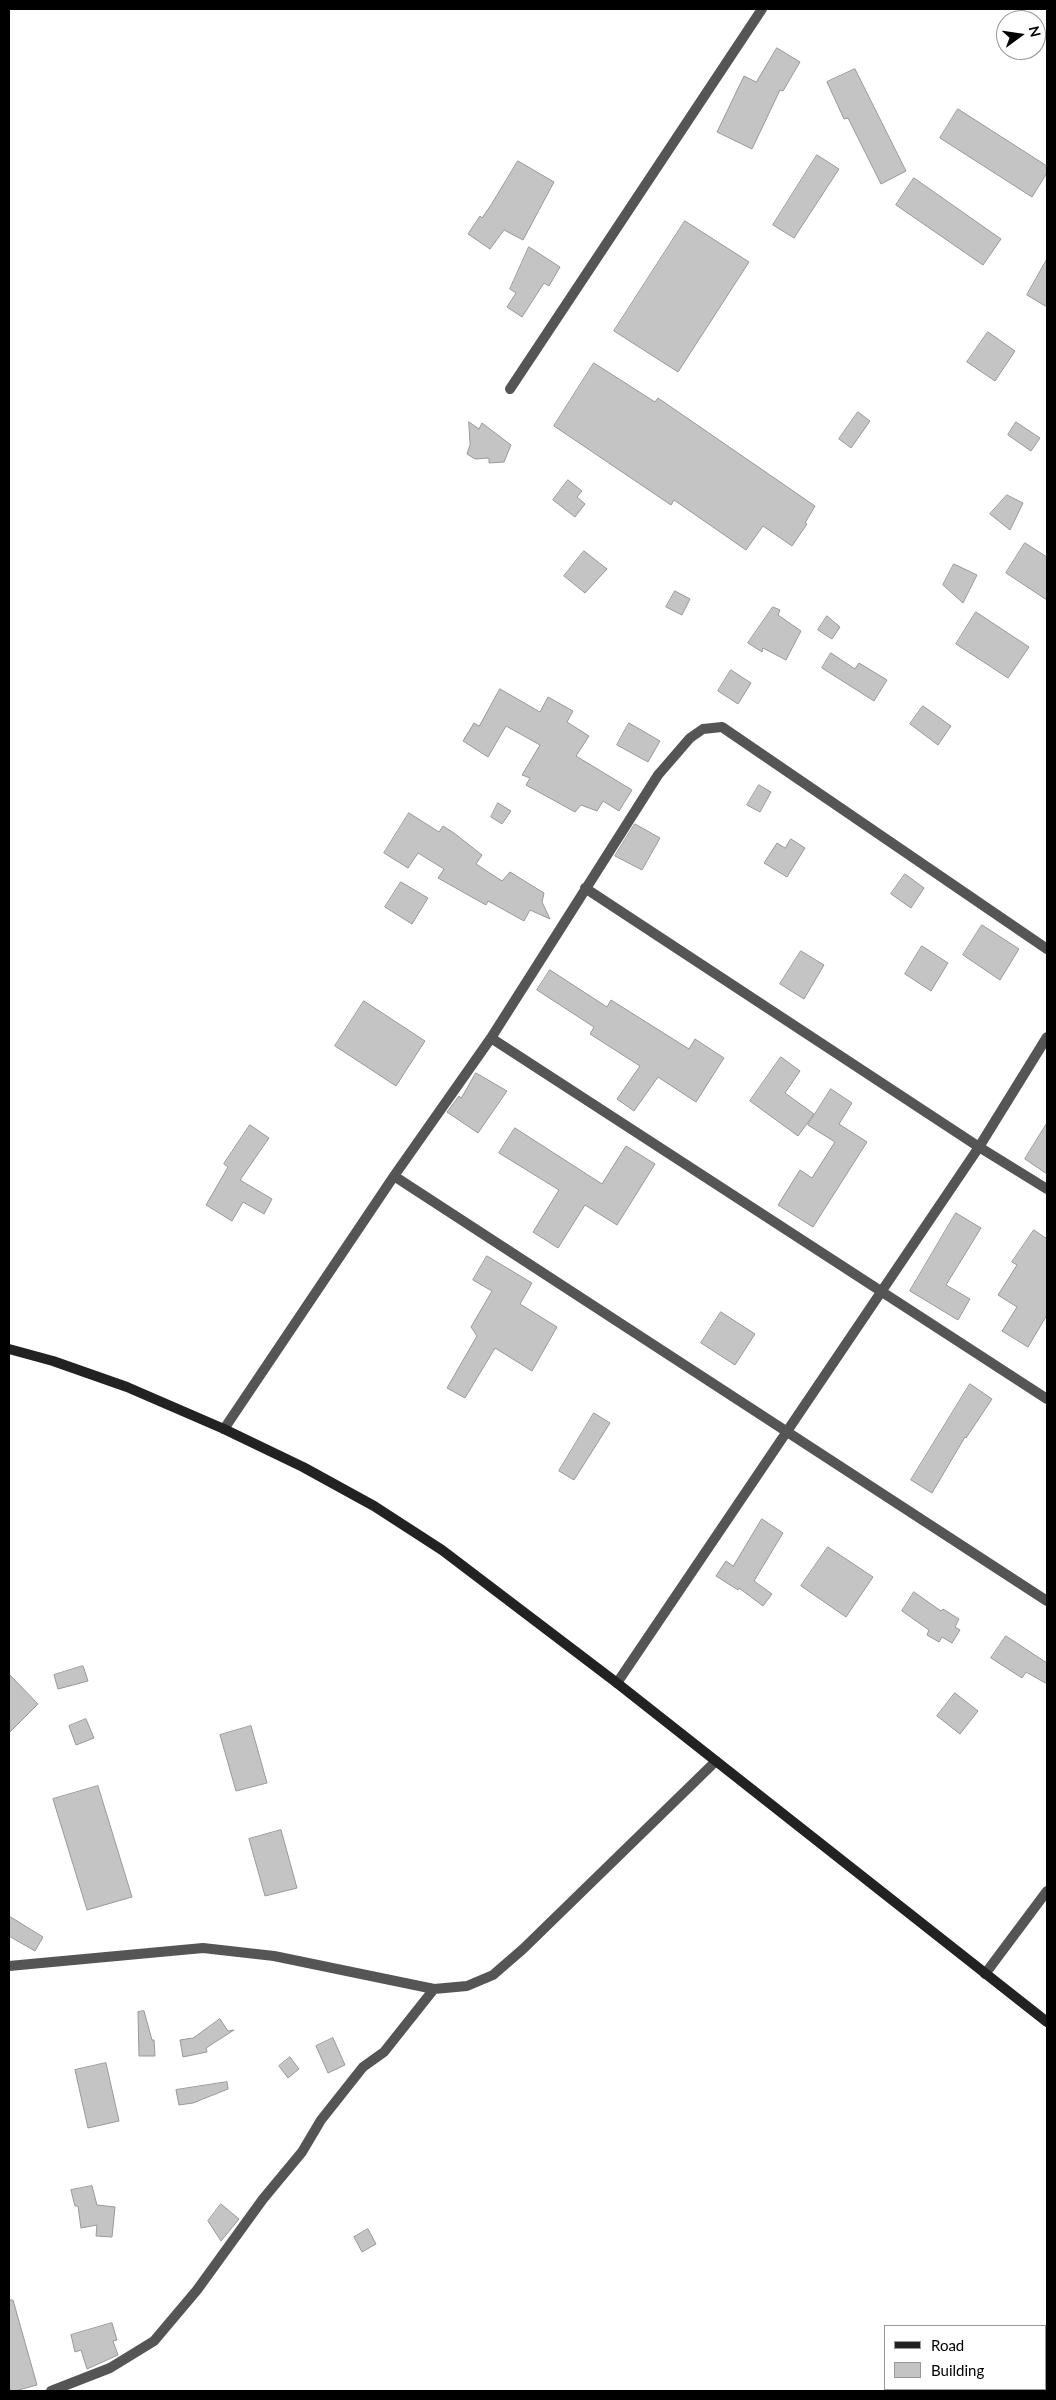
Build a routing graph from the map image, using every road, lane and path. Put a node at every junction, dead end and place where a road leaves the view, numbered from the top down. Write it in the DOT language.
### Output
graph roads {
  1 [pos="762,9"];
  2 [pos="510,389"];
  3 [pos="584,888"];
  4 [pos="1047,948"];
  5 [pos="1047,1037"];
  6 [pos="491,1038"];
  7 [pos="979,1147"];
  8 [pos="394,1176"];
  9 [pos="1047,1189"];
  10 [pos="881,1290"];
  11 [pos="9,1349"];
  12 [pos="1047,1399"];
  13 [pos="224,1429"];
  14 [pos="787,1433"];
  15 [pos="1047,1601"];
  16 [pos="617,1683"];
  17 [pos="716,1761"];
  18 [pos="1047,1891"];
  19 [pos="9,1955"];
  20 [pos="13,1965"];
  21 [pos="985,1974"];
  22 [pos="434,1989"];
  23 [pos="1047,2022"];
  24 [pos="51,2391"];
  1 -- 2 [label="street"];
  3 -- 4 [label="street"];
  3 -- 6 [label="street"];
  3 -- 7 [label="street"];
  5 -- 7 [label="street"];
  6 -- 8 [label="street"];
  6 -- 10 [label="street"];
  7 -- 9 [label="street"];
  7 -- 10 [label="street"];
  8 -- 13 [label="street"];
  8 -- 14 [label="street"];
  10 -- 12 [label="street"];
  10 -- 14 [label="street"];
  11 -- 13 [label="main road"];
  13 -- 16 [label="main road"];
  14 -- 15 [label="street"];
  14 -- 16 [label="street"];
  16 -- 17 [label="main road"];
  17 -- 21 [label="main road"];
  17 -- 22 [label="street"];
  18 -- 21 [label="street"];
  19 -- 20 [label="street"];
  20 -- 22 [label="street"];
  21 -- 23 [label="main road"];
  22 -- 24 [label="street"];
}
